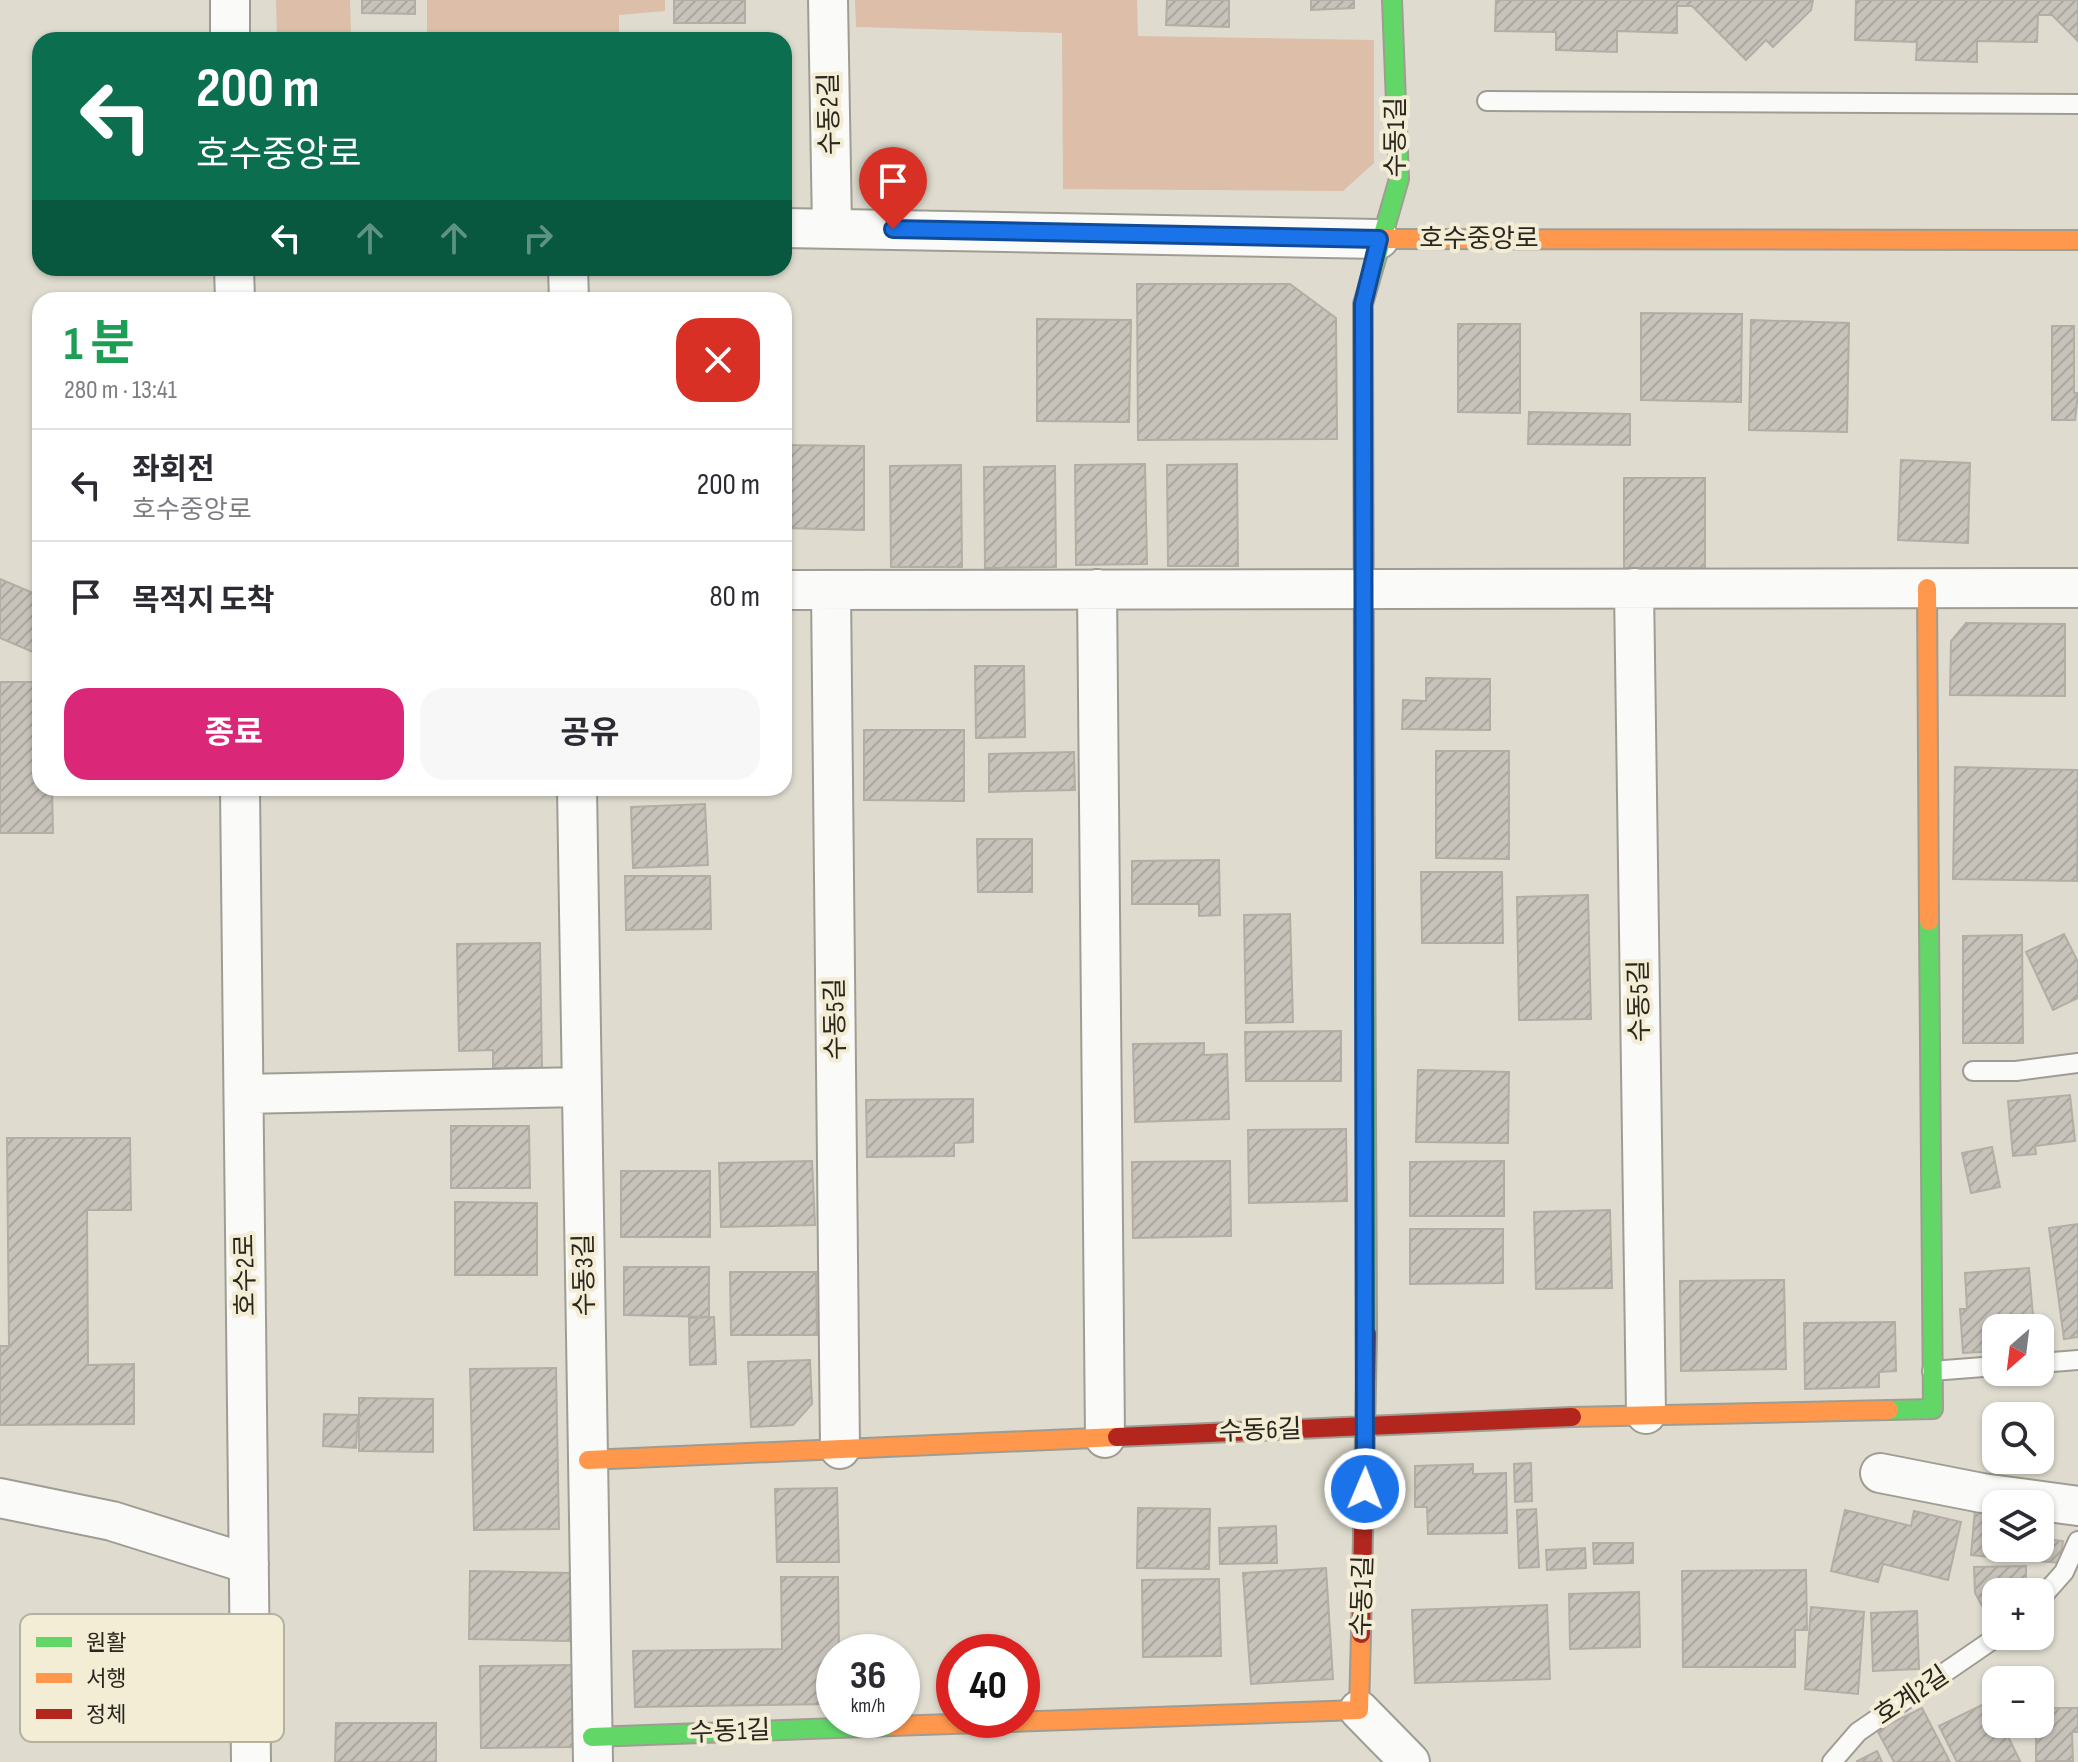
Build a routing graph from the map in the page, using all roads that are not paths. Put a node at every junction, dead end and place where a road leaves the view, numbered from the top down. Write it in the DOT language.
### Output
graph roads {
  1 [pos="230,0"];
  2 [pos="828,0"];
  3 [pos="1392,0"];
  4 [pos="230,32"];
  5 [pos="1487,101"];
  6 [pos="2078,104"];
  7 [pos="832,227"];
  8 [pos="792,228"];
  9 [pos="1379,239"];
  10 [pos="2078,240"];
  11 [pos="1634,588"];
  12 [pos="1927,588"];
  13 [pos="2078,588"];
  14 [pos="1097,589"];
  15 [pos="1364,589"];
  16 [pos="792,590"];
  17 [pos="831,590"];
  18 [pos="240,796"];
  19 [pos="577,796"];
  20 [pos="2078,1063"];
  21 [pos="1973,1071"];
  22 [pos="582,1087"];
  23 [pos="244,1094"];
  24 [pos="2078,1360"];
  25 [pos="2054,1362"];
  26 [pos="1982,1367"];
  27 [pos="1932,1371"];
  28 [pos="1646,1414"];
  29 [pos="1367,1426"];
  30 [pos="1105,1438"];
  31 [pos="840,1449"];
  32 [pos="588,1460"];
  33 [pos="1880,1473"];
  34 [pos="0,1498"];
  35 [pos="2078,1506"];
  36 [pos="2078,1541"];
  37 [pos="249,1564"];
  38 [pos="2054,1583"];
  39 [pos="250,1614"];
  40 [pos="1982,1647"];
  41 [pos="1359,1710"];
  42 [pos="251,1742"];
  43 [pos="592,1750"];
  44 [pos="251,1762"];
  45 [pos="1410,1762"];
  46 [pos="1832,1762"];
  1 -- 4 [label="street"];
  2 -- 7 [label="street, 수동2길"];
  3 -- 9 [label="street, 수동1길"];
  5 -- 6 [label="lane"];
  7 -- 8 [label="street, 호수중앙로"];
  7 -- 9 [label="street, 호수중앙로"];
  9 -- 10 [label="street, 호수중앙로"];
  9 -- 15 [label="street, 수동1길"];
  11 -- 12 [label="street"];
  11 -- 15 [label="street"];
  11 -- 28 [label="street, 수동5길"];
  12 -- 13 [label="street"];
  12 -- 27 [label="street"];
  14 -- 15 [label="street"];
  14 -- 17 [label="street"];
  14 -- 30 [label="street"];
  15 -- 29 [label="street, 수동1길"];
  16 -- 17 [label="street"];
  17 -- 31 [label="street, 수동5길"];
  18 -- 23 [label="street, 호수2로"];
  19 -- 22 [label="street, 수동3길"];
  20 -- 21 [label="lane"];
  22 -- 23 [label="street"];
  22 -- 32 [label="street, 수동3길"];
  23 -- 37 [label="street, 호수2로"];
  24 -- 25 [label="lane"];
  26 -- 27 [label="lane"];
  27 -- 28 [label="street, 수동6길"];
  28 -- 29 [label="street, 수동6길"];
  29 -- 30 [label="street, 수동6길"];
  29 -- 41 [label="street, 수동1길"];
  30 -- 31 [label="street, 수동6길"];
  31 -- 32 [label="street, 수동6길"];
  32 -- 43 [label="street, 수동3길"];
  33 -- 35 [label="street"];
  34 -- 37 [label="street"];
  36 -- 38 [label="lane"];
  37 -- 39 [label="street, 호수2로"];
  40 -- 46 [label="lane, 호계2길"];
  41 -- 43 [label="street, 수동1길"];
  41 -- 45 [label="street"];
  42 -- 44 [label="street, 호수2로"];
}
